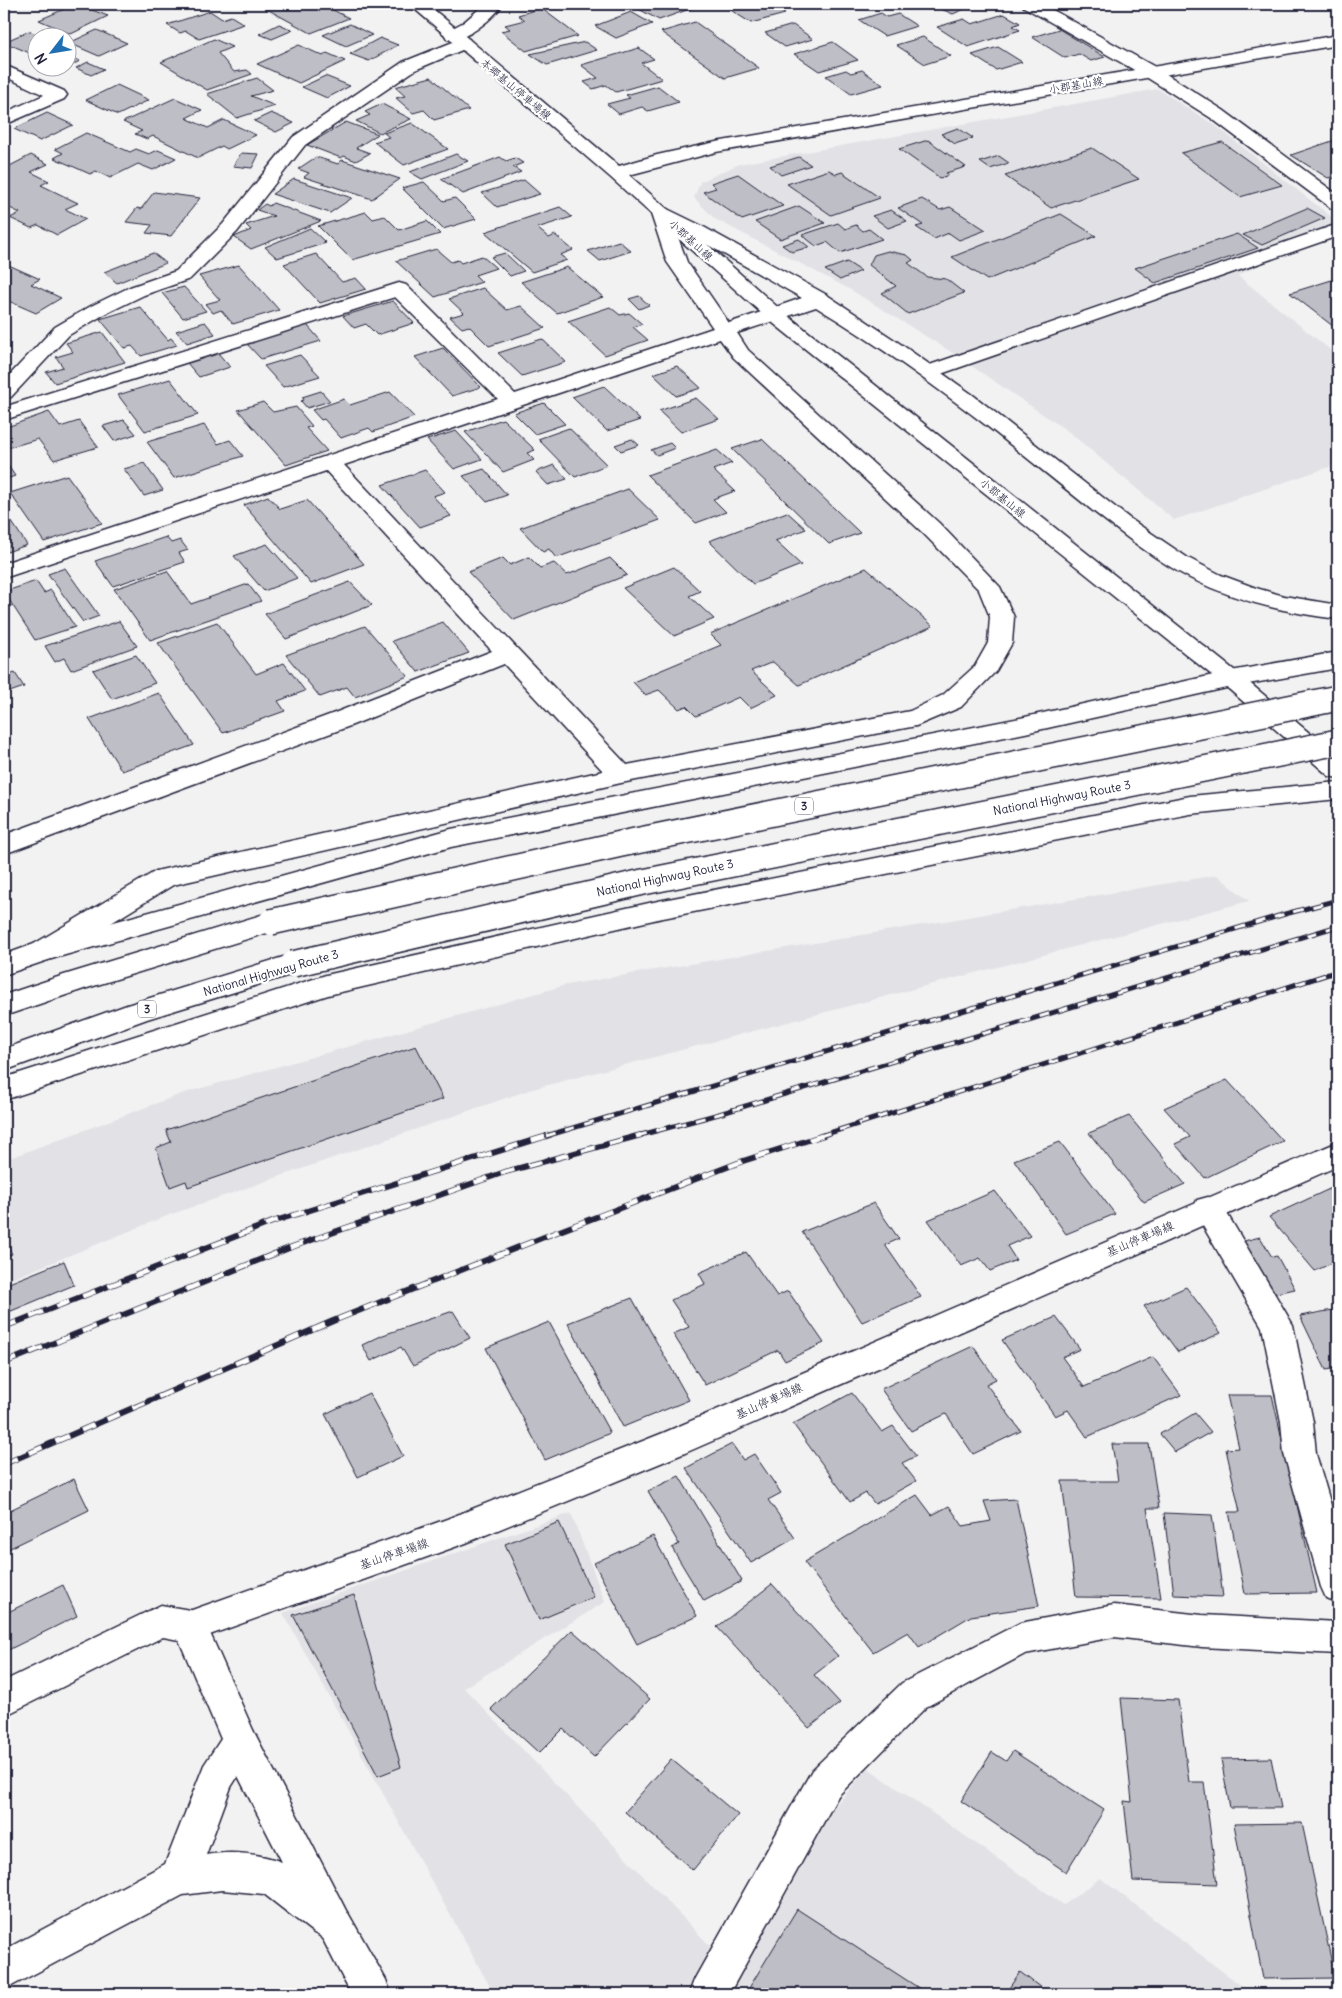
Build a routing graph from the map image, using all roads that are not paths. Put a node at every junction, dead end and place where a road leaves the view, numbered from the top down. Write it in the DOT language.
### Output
graph roads {
  1 [pos="417,4"];
  2 [pos="495,4"];
  3 [pos="1030,4"];
  4 [pos="458,39"];
  5 [pos="1338,40"];
  6 [pos="4,70"];
  7 [pos="1149,72"];
  8 [pos="4,120"];
  9 [pos="616,173"];
  10 [pos="1338,204"];
  11 [pos="659,211"];
  12 [pos="1338,230"];
  13 [pos="820,299"];
  14 [pos="774,315"];
  15 [pos="726,330"];
  16 [pos="928,372"];
  17 [pos="4,393"];
  18 [pos="512,402"];
  19 [pos="4,414"];
  20 [pos="329,462"];
  21 [pos="4,571"];
  22 [pos="1338,612"];
  23 [pos="508,654"];
  24 [pos="1338,660"];
  25 [pos="1231,679"];
  26 [pos="1338,698"];
  27 [pos="1338,742"];
  28 [pos="1338,770"];
  29 [pos="621,776"];
  30 [pos="1338,790"];
  31 [pos="4,845"];
  32 [pos="44,950"];
  33 [pos="4,964"];
  34 [pos="4,1006"];
  35 [pos="4,1060"];
  36 [pos="4,1089"];
  37 [pos="1338,1153"];
  38 [pos="1208,1209"];
  39 [pos="1338,1587"];
  40 [pos="190,1626"];
  41 [pos="1338,1638"];
  42 [pos="4,1699"];
  43 [pos="240,1742"];
  44 [pos="179,1877"];
  45 [pos="334,1926"];
  46 [pos="4,1971"];
  47 [pos="372,1994"];
  48 [pos="708,1994"];
  1 -- 4 [label="main road, 本郷基山停車場線"];
  2 -- 4 [label="main road"];
  3 -- 7 [label="main road"];
  4 -- 9 [label="main road, 本郷基山停車場線"];
  4 -- 17 [label="main road"];
  5 -- 7 [label="main road, 小郡基山線"];
  6 -- 8 [label="main road"];
  7 -- 9 [label="main road, 小郡基山線"];
  7 -- 10 [label="main road"];
  9 -- 11 [label="main road, 小郡基山線"];
  11 -- 13 [label="main road"];
  11 -- 14 [label="main road, 小郡基山線"];
  11 -- 15 [label="main road"];
  12 -- 16 [label="main road"];
  13 -- 14 [label="main road"];
  13 -- 16 [label="main road"];
  14 -- 15 [label="main road"];
  14 -- 25 [label="main road, 小郡基山線"];
  15 -- 18 [label="main road"];
  15 -- 29 [label="main road"];
  16 -- 22 [label="main road"];
  18 -- 19 [label="main road"];
  18 -- 20 [label="main road"];
  20 -- 21 [label="main road"];
  20 -- 23 [label="main road"];
  23 -- 29 [label="main road"];
  23 -- 31 [label="main road"];
  24 -- 25 [label="main road"];
  25 -- 28 [label="main road, 小郡基山線"];
  25 -- 32 [label="main road"];
  26 -- 34 [label="main road, 3, bridge"];
  27 -- 35 [label="main road, National Highway Route 3 / 3, bridge"];
  29 -- 32 [label="main road"];
  30 -- 36 [label="main road"];
  32 -- 33 [label="main road"];
  37 -- 38 [label="main road, 基山停車場線"];
  38 -- 39 [label="main road"];
  38 -- 40 [label="main road, 基山停車場線"];
  40 -- 42 [label="main road"];
  40 -- 43 [label="main road"];
  41 -- 48 [label="main road"];
  43 -- 44 [label="main road"];
  43 -- 45 [label="main road"];
  44 -- 45 [label="main road"];
  44 -- 46 [label="main road"];
  45 -- 47 [label="main road"];
}
